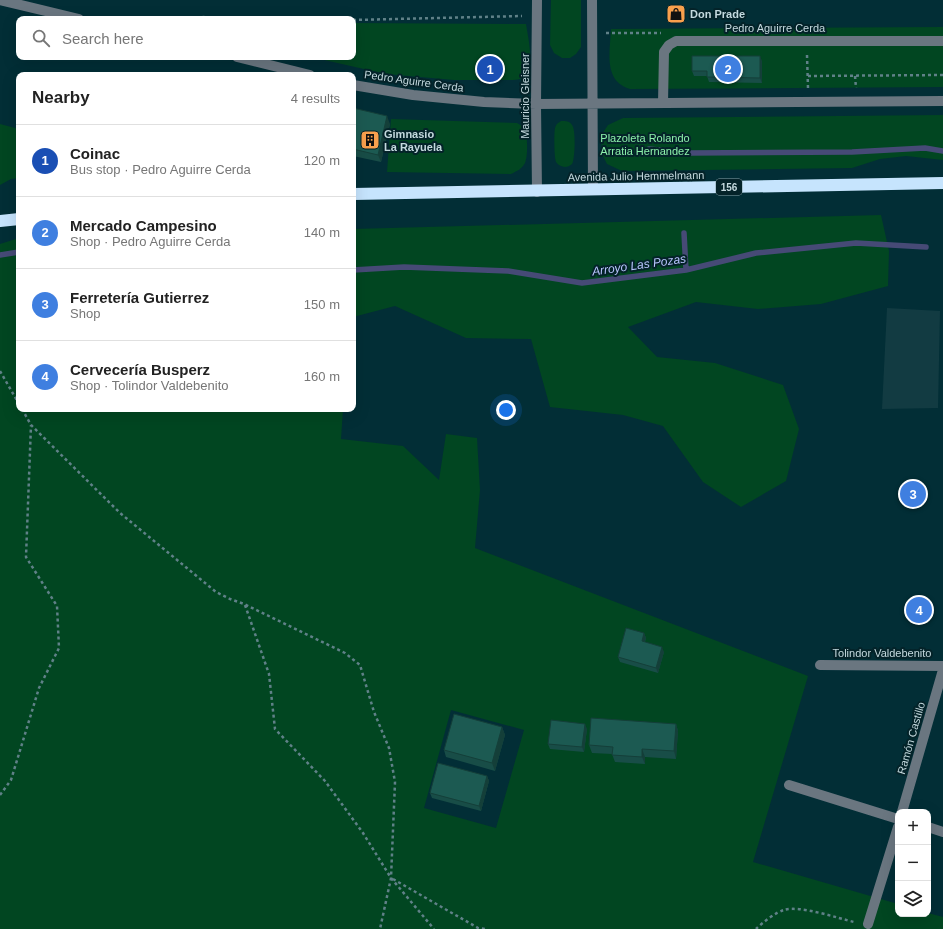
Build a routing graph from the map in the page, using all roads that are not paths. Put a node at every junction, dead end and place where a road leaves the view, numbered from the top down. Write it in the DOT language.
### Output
graph roads {
  1 [pos="0,0"];
  2 [pos="537,0"];
  3 [pos="592,0"];
  4 [pos="67,16"];
  5 [pos="943,41"];
  6 [pos="248,60"];
  7 [pos="298,72"];
  8 [pos="356,86"];
  9 [pos="943,101"];
  10 [pos="592,102"];
  11 [pos="663,103"];
  12 [pos="536,104"];
  13 [pos="943,183"];
  14 [pos="593,190"];
  15 [pos="537,192"];
  16 [pos="356,194"];
  17 [pos="16,219"];
  18 [pos="0,221"];
  19 [pos="820,665"];
  20 [pos="943,666"];
  21 [pos="943,670"];
  22 [pos="789,785"];
  23 [pos="903,809"];
  24 [pos="895,818"];
  25 [pos="931,828"];
  26 [pos="943,832"];
  27 [pos="895,837"];
  28 [pos="868,924"];
  1 -- 4 [label="street"];
  2 -- 12 [label="street, Mauricio Gleisner"];
  3 -- 10 [label="street"];
  5 -- 11 [label="street, Pedro Aguirre Cerda"];
  6 -- 7 [label="street"];
  8 -- 12 [label="street, Pedro Aguirre Cerda"];
  9 -- 11 [label="street, Pedro Aguirre Cerda"];
  10 -- 11 [label="street, Pedro Aguirre Cerda"];
  10 -- 12 [label="street, Pedro Aguirre Cerda"];
  10 -- 14 [label="street"];
  12 -- 15 [label="street, Mauricio Gleisner"];
  13 -- 14 [label="highway, Avenida Julio Hemmelmann / 156"];
  14 -- 15 [label="highway, Avenida Julio Hemmelmann / 156"];
  15 -- 16 [label="highway, Avenida Julio Hemmelmann / 156"];
  17 -- 18 [label="highway"];
  19 -- 20 [label="street, Tolindor Valdebenito"];
  21 -- 23 [label="street, Ramón Castillo"];
  22 -- 24 [label="street"];
  25 -- 26 [label="street"];
  27 -- 28 [label="street"];
}
